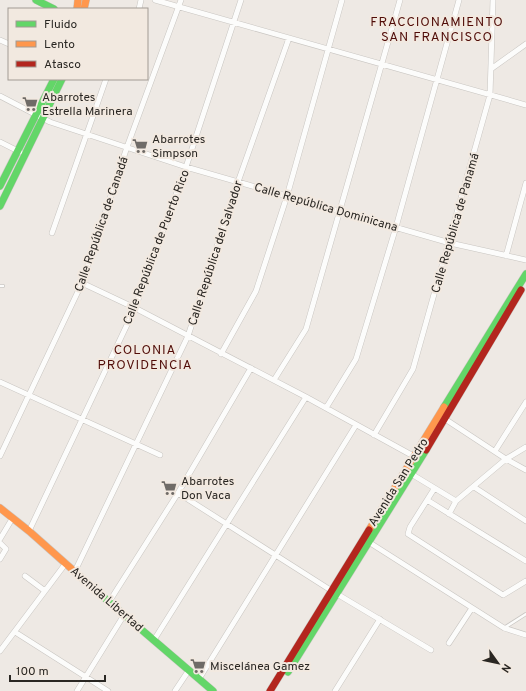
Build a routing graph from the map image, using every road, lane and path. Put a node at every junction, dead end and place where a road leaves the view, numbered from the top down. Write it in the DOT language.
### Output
graph roads {
  1 [pos="36,0"];
  2 [pos="155,0"];
  3 [pos="181,0"];
  4 [pos="240,0"];
  5 [pos="342,0"];
  6 [pos="400,0"];
  7 [pos="459,0"];
  8 [pos="493,0"];
  9 [pos="178,7"];
  10 [pos="52,8"];
  11 [pos="233,21"];
  12 [pos="289,38"];
  13 [pos="526,44"];
  14 [pos="328,47"];
  15 [pos="381,64"];
  16 [pos="491,69"];
  17 [pos="54,80"];
  18 [pos="62,80"];
  19 [pos="106,80"];
  20 [pos="436,81"];
  21 [pos="490,95"];
  22 [pos="0,96"];
  23 [pos="526,105"];
  24 [pos="37,115"];
  25 [pos="44,119"];
  26 [pos="87,133"];
  27 [pos="0,142"];
  28 [pos="127,147"];
  29 [pos="19,151"];
  30 [pos="26,155"];
  31 [pos="186,167"];
  32 [pos="238,182"];
  33 [pos="526,184"];
  34 [pos="0,186"];
  35 [pos="286,196"];
  36 [pos="1,204"];
  37 [pos="339,211"];
  38 [pos="396,227"];
  39 [pos="52,233"];
  40 [pos="450,243"];
  41 [pos="506,256"];
  42 [pos="526,260"];
  43 [pos="526,274"];
  44 [pos="82,283"];
  45 [pos="526,283"];
  46 [pos="135,308"];
  47 [pos="188,336"];
  48 [pos="221,354"];
  49 [pos="251,368"];
  50 [pos="274,380"];
  51 [pos="0,382"];
  52 [pos="29,396"];
  53 [pos="306,397"];
  54 [pos="526,402"];
  55 [pos="326,408"];
  56 [pos="441,417"];
  57 [pos="81,419"];
  58 [pos="356,425"];
  59 [pos="374,435"];
  60 [pos="136,443"];
  61 [pos="526,446"];
  62 [pos="495,451"];
  63 [pos="160,455"];
  64 [pos="0,456"];
  65 [pos="416,458"];
  66 [pos="506,459"];
  67 [pos="526,470"];
  68 [pos="408,472"];
  69 [pos="474,487"];
  70 [pos="434,489"];
  71 [pos="178,493"];
  72 [pos="428,500"];
  73 [pos="456,501"];
  74 [pos="0,508"];
  75 [pos="449,514"];
  76 [pos="12,519"];
  77 [pos="526,521"];
  78 [pos="225,525"];
  79 [pos="29,531"];
  80 [pos="0,539"];
  81 [pos="366,540"];
  82 [pos="0,543"];
  83 [pos="275,556"];
  84 [pos="0,559"];
  85 [pos="526,562"];
  86 [pos="66,563"];
  87 [pos="75,571"];
  88 [pos="25,576"];
  89 [pos="526,581"];
  90 [pos="45,591"];
  91 [pos="334,592"];
  92 [pos="108,602"];
  93 [pos="472,608"];
  94 [pos="526,614"];
  95 [pos="124,615"];
  96 [pos="380,619"];
  97 [pos="504,628"];
  98 [pos="15,632"];
  99 [pos="526,635"];
  100 [pos="154,640"];
  101 [pos="449,643"];
  102 [pos="431,650"];
  103 [pos="0,651"];
  104 [pos="189,670"];
  105 [pos="86,676"];
  106 [pos="199,679"];
  107 [pos="77,691"];
  108 [pos="108,691"];
  109 [pos="175,691"];
  110 [pos="213,691"];
  111 [pos="270,691"];
  112 [pos="276,691"];
  113 [pos="335,691"];
  1 -- 10 [label="main road"];
  2 -- 9 [label="street"];
  3 -- 9 [label="street, Calle República de Canadá"];
  4 -- 11 [label="street, Calle República de Puerto Rico"];
  5 -- 14 [label="street"];
  6 -- 15 [label="street"];
  7 -- 20 [label="street"];
  8 -- 16 [label="street, Calle República de Panamá"];
  9 -- 11 [label="street"];
  9 -- 28 [label="street, Calle República de Canadá"];
  11 -- 12 [label="street"];
  11 -- 31 [label="street, Calle República de Puerto Rico"];
  12 -- 14 [label="street"];
  12 -- 32 [label="street, Calle República del Salvador"];
  13 -- 16 [label="street"];
  14 -- 15 [label="street"];
  14 -- 35 [label="street"];
  15 -- 20 [label="street"];
  15 -- 37 [label="street"];
  16 -- 21 [label="street, Calle República de Panamá"];
  17 -- 24 [label="main road"];
  18 -- 25 [label="main road"];
  19 -- 26 [label="street"];
  20 -- 21 [label="street"];
  20 -- 38 [label="street"];
  21 -- 23 [label="street"];
  21 -- 40 [label="street, Calle República de Panamá"];
  22 -- 24 [label="street, Calle República Dominicana"];
  24 -- 25 [label="street, Calle República Dominicana"];
  24 -- 29 [label="main road"];
  25 -- 26 [label="street, Calle República Dominicana"];
  25 -- 30 [label="main road"];
  26 -- 28 [label="street, Calle República Dominicana"];
  26 -- 39 [label="street"];
  27 -- 29 [label="street"];
  28 -- 31 [label="street, Calle República Dominicana"];
  28 -- 44 [label="street, Calle República de Canadá"];
  29 -- 30 [label="street"];
  29 -- 34 [label="main road"];
  30 -- 36 [label="main road"];
  31 -- 32 [label="street, Calle República Dominicana"];
  31 -- 46 [label="street, Calle República de Puerto Rico"];
  32 -- 35 [label="street, Calle República Dominicana"];
  32 -- 47 [label="street, Calle República del Salvador"];
  33 -- 41 [label="street"];
  35 -- 37 [label="street, Calle República Dominicana"];
  35 -- 48 [label="street"];
  37 -- 38 [label="street, Calle República Dominicana"];
  37 -- 50 [label="street"];
  38 -- 40 [label="street, Calle República Dominicana"];
  38 -- 55 [label="street"];
  40 -- 41 [label="street, Calle República Dominicana"];
  40 -- 59 [label="street, Calle República de Panamá"];
  41 -- 42 [label="street, Calle República Dominicana"];
  43 -- 56 [label="main road, Avenida San Pedro"];
  44 -- 46 [label="street"];
  44 -- 52 [label="street, Calle República de Canadá"];
  45 -- 56 [label="main road, Avenida San Pedro"];
  46 -- 47 [label="street"];
  46 -- 57 [label="street, Calle República de Puerto Rico"];
  47 -- 48 [label="street"];
  47 -- 60 [label="street, Calle República del Salvador"];
  48 -- 49 [label="street"];
  49 -- 50 [label="street"];
  49 -- 71 [label="street"];
  50 -- 53 [label="street"];
  51 -- 52 [label="street"];
  52 -- 57 [label="street"];
  52 -- 64 [label="street, Calle República de Canadá"];
  53 -- 55 [label="street"];
  53 -- 78 [label="street"];
  54 -- 62 [label="street"];
  55 -- 58 [label="street"];
  56 -- 62 [label="street"];
  56 -- 65 [label="main road, Avenida San Pedro"];
  57 -- 60 [label="street"];
  57 -- 79 [label="street, Calle República de Puerto Rico"];
  58 -- 59 [label="street"];
  58 -- 83 [label="street"];
  59 -- 65 [label="street"];
  60 -- 63 [label="street"];
  60 -- 87 [label="street, Calle República del Salvador"];
  61 -- 66 [label="street"];
  62 -- 66 [label="street"];
  65 -- 68 [label="main road, Avenida San Pedro"];
  66 -- 67 [label="street"];
  66 -- 69 [label="street"];
  68 -- 70 [label="street"];
  68 -- 81 [label="main road, Avenida San Pedro"];
  69 -- 73 [label="street"];
  69 -- 77 [label="street"];
  70 -- 72 [label="street"];
  70 -- 73 [label="street"];
  71 -- 78 [label="street"];
  71 -- 92 [label="street"];
  72 -- 75 [label="street"];
  72 -- 89 [label="street"];
  73 -- 75 [label="street"];
  74 -- 76 [label="main road, Avenida Libertad"];
  75 -- 85 [label="street"];
  76 -- 79 [label="main road, Avenida Libertad"];
  76 -- 80 [label="street"];
  78 -- 83 [label="street"];
  78 -- 100 [label="street"];
  79 -- 86 [label="main road, Avenida Libertad"];
  81 -- 91 [label="main road, Avenida San Pedro"];
  81 -- 93 [label="street"];
  82 -- 84 [label="street"];
  83 -- 91 [label="street"];
  83 -- 106 [label="street"];
  86 -- 87 [label="main road, Avenida Libertad"];
  86 -- 90 [label="street"];
  87 -- 92 [label="main road, Avenida Libertad"];
  88 -- 90 [label="street"];
  90 -- 98 [label="street"];
  91 -- 96 [label="street"];
  91 -- 111 [label="main road, Avenida San Pedro"];
  91 -- 112 [label="main road, Avenida San Pedro"];
  92 -- 95 [label="main road, Avenida Libertad"];
  93 -- 97 [label="street"];
  93 -- 101 [label="street"];
  94 -- 97 [label="lane"];
  95 -- 100 [label="main road, Avenida Libertad"];
  95 -- 105 [label="street"];
  96 -- 102 [label="street"];
  96 -- 113 [label="street"];
  97 -- 99 [label="street"];
  98 -- 103 [label="street"];
  98 -- 105 [label="street"];
  100 -- 104 [label="main road, Avenida Libertad"];
  104 -- 106 [label="main road, Avenida Libertad"];
  104 -- 109 [label="street"];
  105 -- 107 [label="street"];
  105 -- 108 [label="street"];
  106 -- 110 [label="main road, Avenida Libertad"];
}
